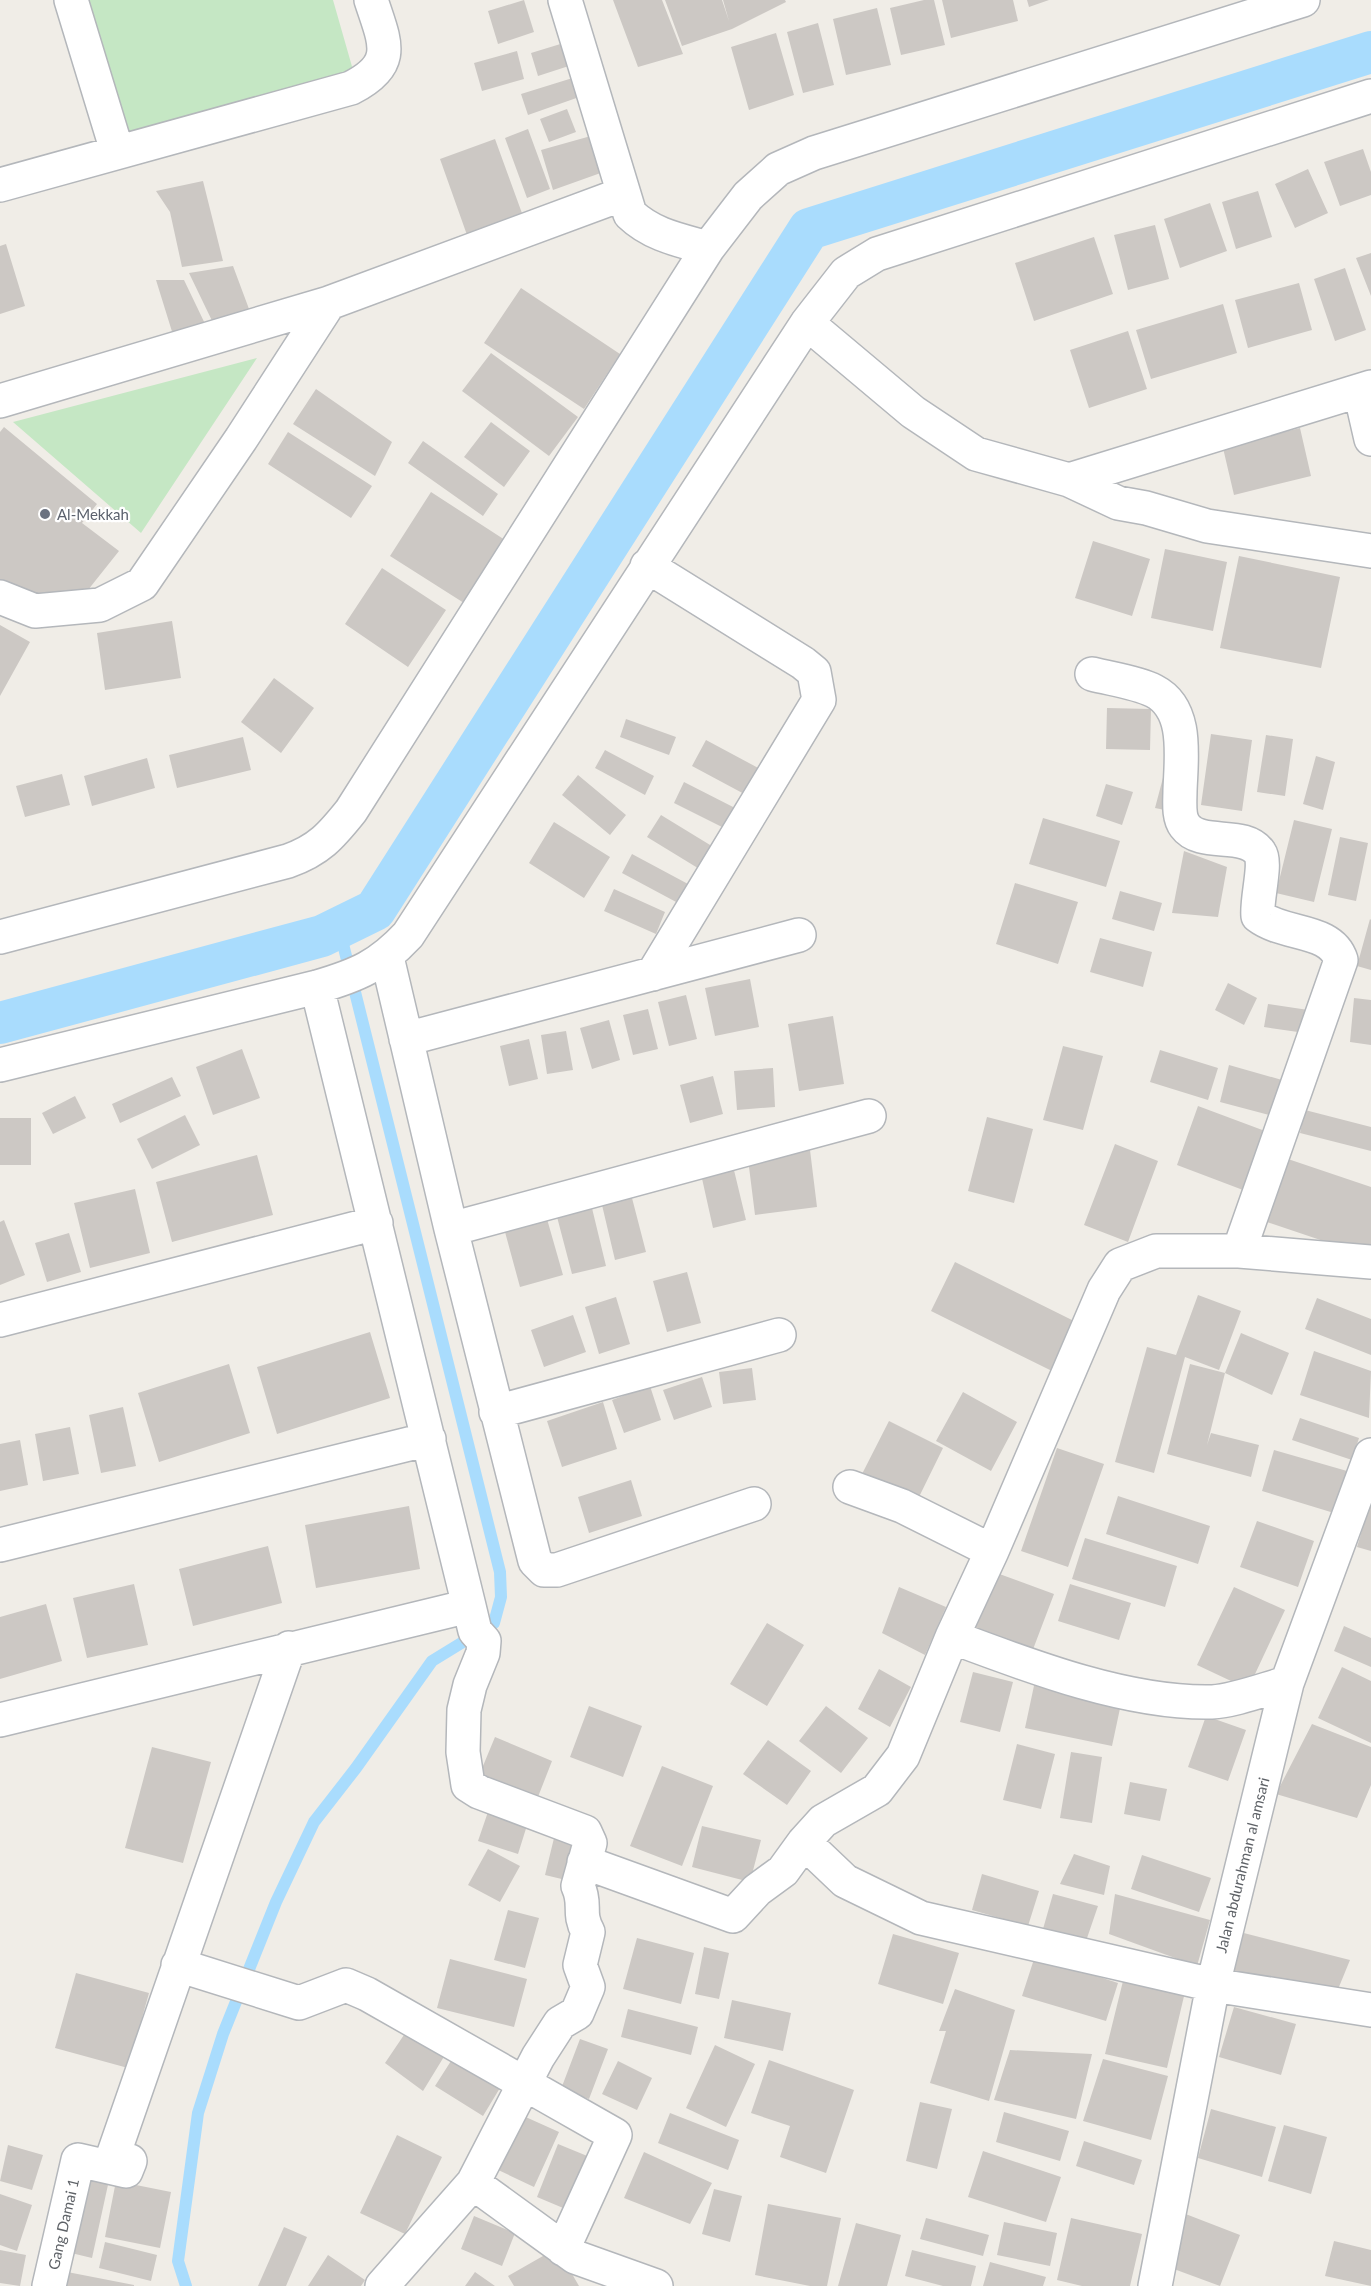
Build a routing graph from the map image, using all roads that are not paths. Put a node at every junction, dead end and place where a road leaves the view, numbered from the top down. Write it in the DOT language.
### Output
graph roads {
  1 [pos="71,0"];
  2 [pos="371,0"];
  3 [pos="565,0"];
  4 [pos="1303,0"];
  5 [pos="1371,96"];
  6 [pos="117,151"];
  7 [pos="0,186"];
  8 [pos="623,194"];
  9 [pos="708,248"];
  10 [pos="329,303"];
  11 [pos="807,323"];
  12 [pos="1365,389"];
  13 [pos="0,401"];
  14 [pos="1371,439"];
  15 [pos="1069,480"];
  16 [pos="1371,550"];
  17 [pos="647,566"];
  18 [pos="0,597"];
  19 [pos="1092,674"];
  20 [pos="799,935"];
  21 [pos="0,937"];
  22 [pos="387,957"];
  23 [pos="653,974"];
  24 [pos="317,987"];
  25 [pos="406,1039"];
  26 [pos="0,1065"];
  27 [pos="868,1116"];
  28 [pos="376,1223"];
  29 [pos="451,1229"];
  30 [pos="1239,1251"];
  31 [pos="1371,1262"];
  32 [pos="0,1320"];
  33 [pos="779,1335"];
  34 [pos="496,1412"];
  35 [pos="429,1439"];
  36 [pos="1371,1455"];
  37 [pos="850,1487"];
  38 [pos="754,1504"];
  39 [pos="0,1545"];
  40 [pos="992,1551"];
  41 [pos="474,1623"];
  42 [pos="952,1637"];
  43 [pos="289,1648"];
  44 [pos="1287,1683"];
  45 [pos="0,1720"];
  46 [pos="804,1842"];
  47 [pos="584,1862"];
  48 [pos="178,1965"];
  49 [pos="1213,1985"];
  50 [pos="1371,2010"];
  51 [pos="526,2082"];
  52 [pos="128,2114"];
  53 [pos="113,2156"];
  54 [pos="473,2183"];
  55 [pos="563,2248"];
  56 [pos="48,2286"];
  57 [pos="382,2286"];
  58 [pos="656,2286"];
  59 [pos="1155,2286"];
  1 -- 6 [label="street"];
  2 -- 6 [label="street"];
  3 -- 8 [label="street"];
  4 -- 9 [label="street"];
  5 -- 11 [label="street"];
  6 -- 7 [label="street"];
  8 -- 9 [label="street"];
  8 -- 10 [label="street"];
  9 -- 21 [label="street"];
  10 -- 13 [label="street"];
  10 -- 18 [label="street"];
  11 -- 15 [label="street"];
  11 -- 17 [label="street"];
  12 -- 14 [label="street"];
  12 -- 15 [label="street"];
  15 -- 16 [label="street"];
  17 -- 22 [label="street"];
  17 -- 23 [label="street"];
  19 -- 30 [label="street"];
  20 -- 23 [label="street"];
  22 -- 24 [label="street"];
  22 -- 25 [label="street"];
  23 -- 25 [label="street"];
  24 -- 26 [label="street"];
  24 -- 28 [label="street"];
  25 -- 29 [label="street"];
  27 -- 29 [label="street"];
  28 -- 32 [label="street"];
  28 -- 35 [label="street"];
  29 -- 34 [label="street"];
  30 -- 31 [label="street"];
  30 -- 40 [label="street"];
  33 -- 34 [label="street"];
  34 -- 38 [label="street"];
  35 -- 39 [label="street"];
  35 -- 41 [label="street"];
  36 -- 44 [label="street, Jalan abdurahman al amsari"];
  37 -- 40 [label="street"];
  40 -- 42 [label="street"];
  41 -- 43 [label="street"];
  41 -- 47 [label="street"];
  42 -- 44 [label="street"];
  42 -- 46 [label="street"];
  43 -- 45 [label="street"];
  43 -- 48 [label="street"];
  44 -- 49 [label="street, Jalan abdurahman al amsari"];
  46 -- 47 [label="street"];
  46 -- 49 [label="street"];
  47 -- 51 [label="street"];
  48 -- 51 [label="street"];
  48 -- 52 [label="street"];
  49 -- 50 [label="street"];
  49 -- 59 [label="street, Jalan abdurahman al amsari"];
  51 -- 54 [label="street"];
  51 -- 55 [label="street"];
  52 -- 53 [label="street"];
  52 -- 56 [label="street, Gang Damai 1"];
  54 -- 55 [label="street"];
  54 -- 57 [label="street"];
  55 -- 58 [label="street"];
}
